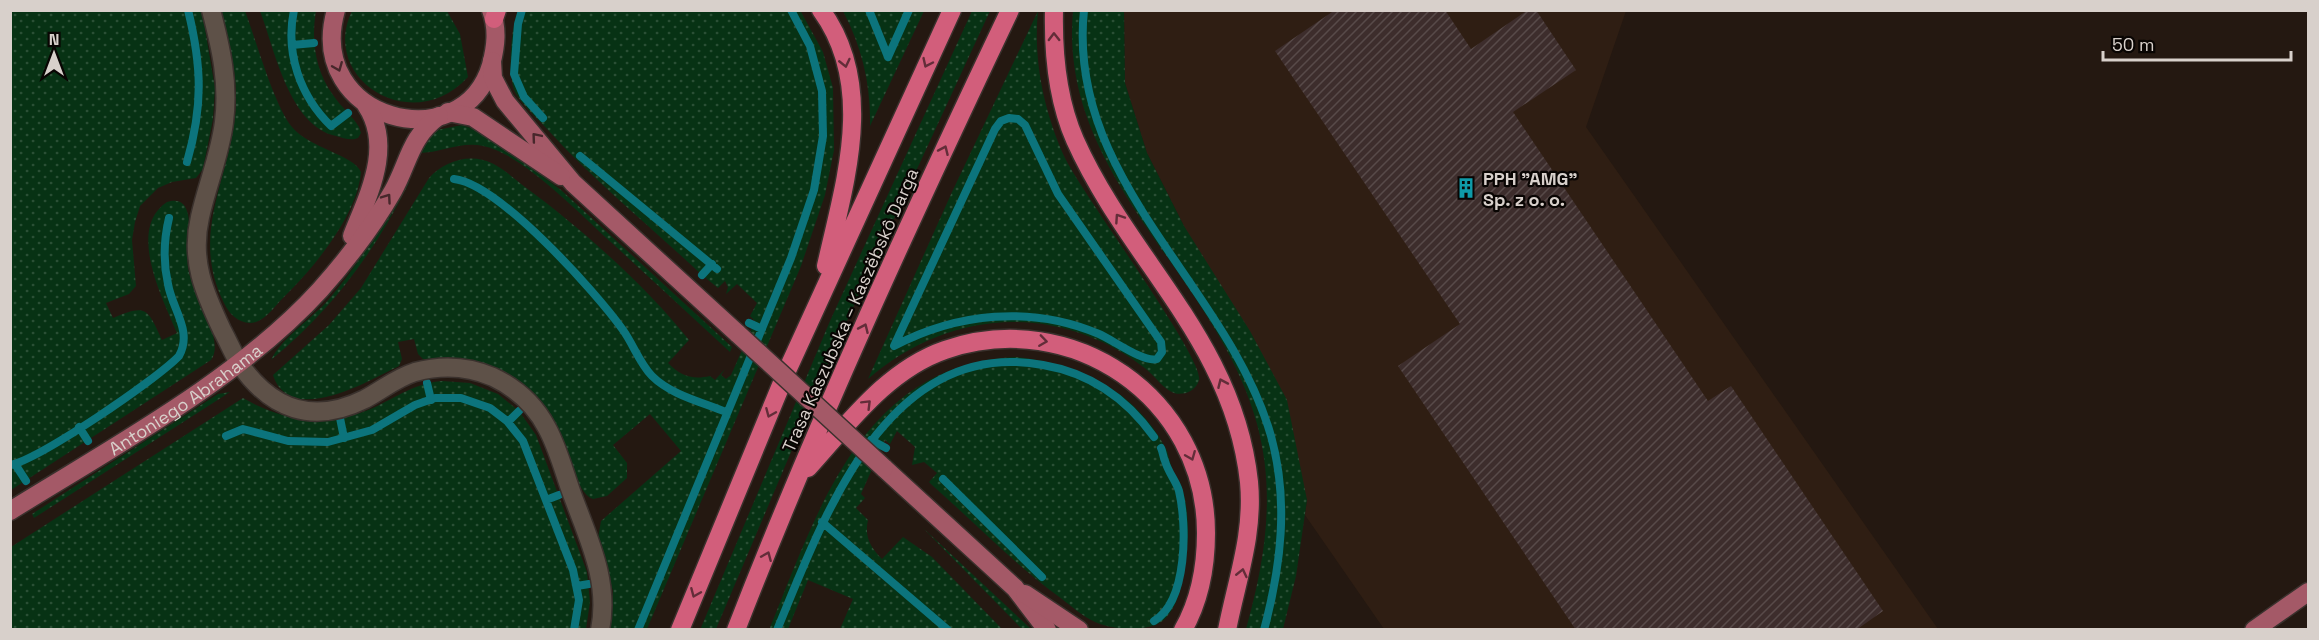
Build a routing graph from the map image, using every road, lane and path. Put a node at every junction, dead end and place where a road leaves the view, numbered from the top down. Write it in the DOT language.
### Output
graph roads {
  1 [pos="211,10"];
  2 [pos="336,10"];
  3 [pos="821,10"];
  4 [pos="952,10"];
  5 [pos="1010,10"];
  6 [pos="1054,10"];
  7 [pos="494,13"];
  8 [pos="492,62"];
  9 [pos="366,105"];
  10 [pos="444,114"];
  11 [pos="573,183"];
  12 [pos="341,263"];
  13 [pos="819,302"];
  14 [pos="239,363"];
  15 [pos="799,478"];
  16 [pos="10,511"];
  17 [pos="1015,588"];
  18 [pos="2308,592"];
  19 [pos="600,630"];
  20 [pos="680,630"];
  21 [pos="736,630"];
  22 [pos="1047,630"];
  23 [pos="1079,630"];
  24 [pos="1183,630"];
  25 [pos="1227,630"];
  26 [pos="2254,630"];
  1 -- 14 [label="lane"];
  2 -- 9 [label="main road, one-way"];
  3 -- 13 [label="highway, one-way"];
  4 -- 13 [label="highway, Trasa Kaszubska – Kaszëbskô Darga, one-way"];
  15 -- 5 [label="highway, Trasa Kaszubska – Kaszëbskô Darga, one-way"];
  25 -- 6 [label="highway, one-way"];
  7 -- 8 [label="main road"];
  8 -- 10 [label="main road, Antoniego Abrahama"];
  11 -- 8 [label="main road, one-way"];
  9 -- 10 [label="main road"];
  9 -- 12 [label="main road, Antoniego Abrahama"];
  10 -- 11 [label="main road"];
  12 -- 10 [label="main road, Antoniego Abrahama, one-way"];
  11 -- 17 [label="main road, bridge"];
  12 -- 14 [label="main road, Antoniego Abrahama"];
  13 -- 20 [label="highway, Trasa Kaszubska – Kaszëbskô Darga, one-way"];
  14 -- 16 [label="main road, Antoniego Abrahama"];
  14 -- 19 [label="lane"];
  21 -- 15 [label="highway, Trasa Kaszubska – Kaszëbskô Darga, one-way"];
  15 -- 24 [label="highway, one-way"];
  17 -- 22 [label="main road"];
  17 -- 23 [label="main road"];
  18 -- 26 [label="main road"];
}
